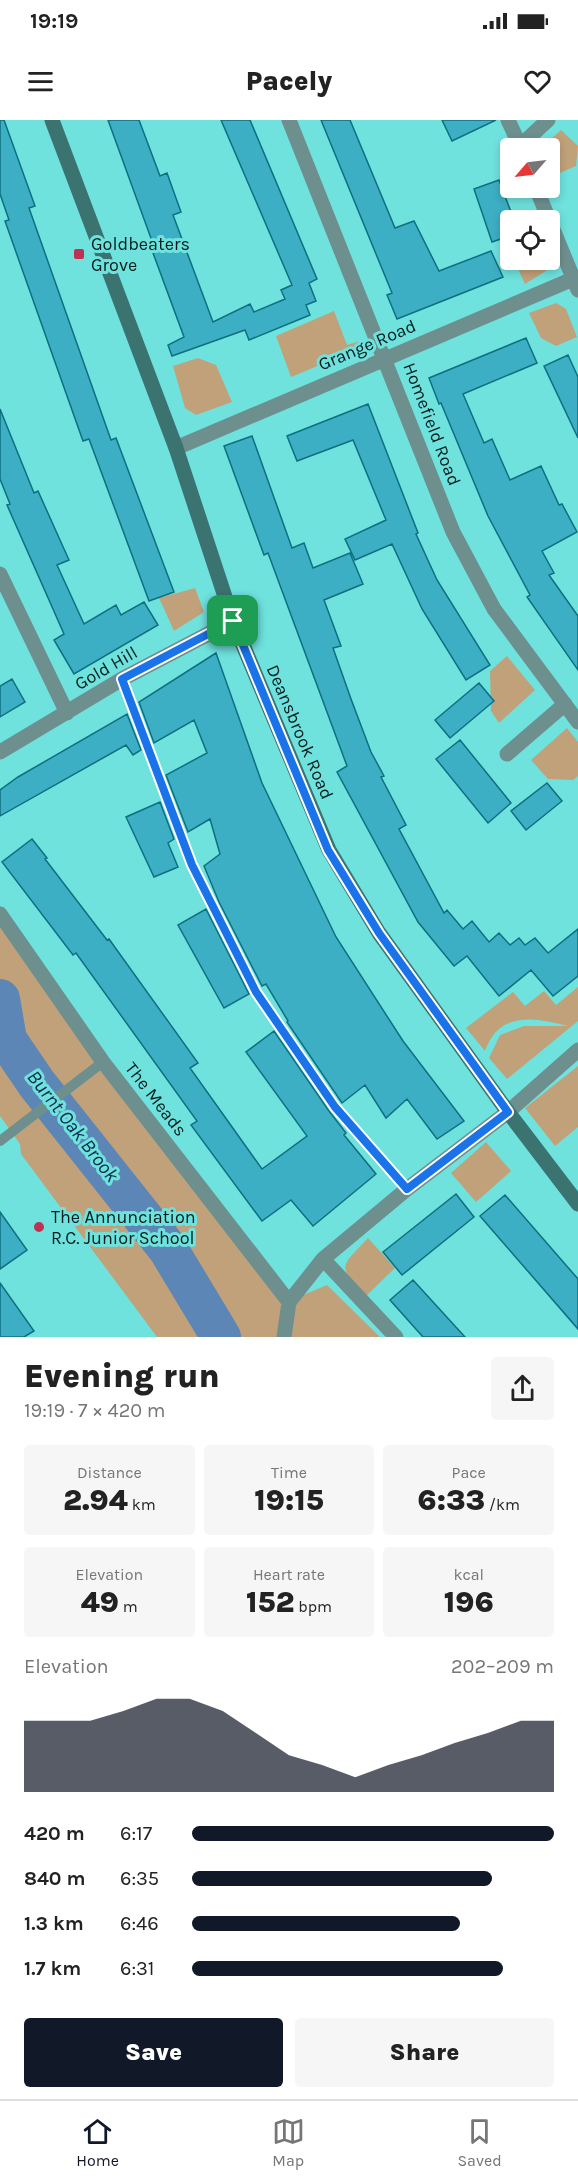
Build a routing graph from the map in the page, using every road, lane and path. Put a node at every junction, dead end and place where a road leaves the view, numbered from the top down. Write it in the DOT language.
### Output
graph roads {
  1 [pos="52,120"];
  2 [pos="289,120"];
  3 [pos="508,120"];
  4 [pos="548,120"];
  5 [pos="516,138"];
  6 [pos="529,138"];
  7 [pos="540,198"];
  8 [pos="576,285"];
  9 [pos="385,359"];
  10 [pos="176,448"];
  11 [pos="0,574"];
  12 [pos="233,621"];
  13 [pos="122,679"];
  14 [pos="565,704"];
  15 [pos="67,712"];
  16 [pos="578,722"];
  17 [pos="0,752"];
  18 [pos="507,754"];
  19 [pos="0,914"];
  20 [pos="578,1050"];
  21 [pos="103,1062"];
  22 [pos="508,1112"];
  23 [pos="0,1141"];
  24 [pos="407,1189"];
  25 [pos="578,1204"];
  26 [pos="323,1258"];
  27 [pos="290,1302"];
  28 [pos="284,1337"];
  29 [pos="396,1337"];
  1 -- 10 [label="street, Deansbrook Road"];
  2 -- 9 [label="street, Homefield Road"];
  3 -- 5 [label="street"];
  4 -- 6 [label="street"];
  7 -- 8 [label="street"];
  8 -- 9 [label="street, Grange Road"];
  9 -- 10 [label="street, Grange Road"];
  9 -- 14 [label="street, Homefield Road"];
  10 -- 12 [label="street, Deansbrook Road"];
  11 -- 15 [label="street"];
  12 -- 13 [label="street, Gold Hill"];
  12 -- 22 [label="street, Deansbrook Road"];
  13 -- 15 [label="street, Gold Hill"];
  13 -- 24 [label="lane"];
  14 -- 16 [label="street, Homefield Road"];
  14 -- 18 [label="street"];
  15 -- 17 [label="street, Gold Hill"];
  19 -- 21 [label="street, The Meads"];
  20 -- 22 [label="street"];
  21 -- 23 [label="lane"];
  21 -- 27 [label="street, The Meads"];
  22 -- 24 [label="street"];
  22 -- 25 [label="street, Deansbrook Road"];
  24 -- 26 [label="street"];
  26 -- 27 [label="street"];
  26 -- 29 [label="street"];
  27 -- 28 [label="street"];
}
